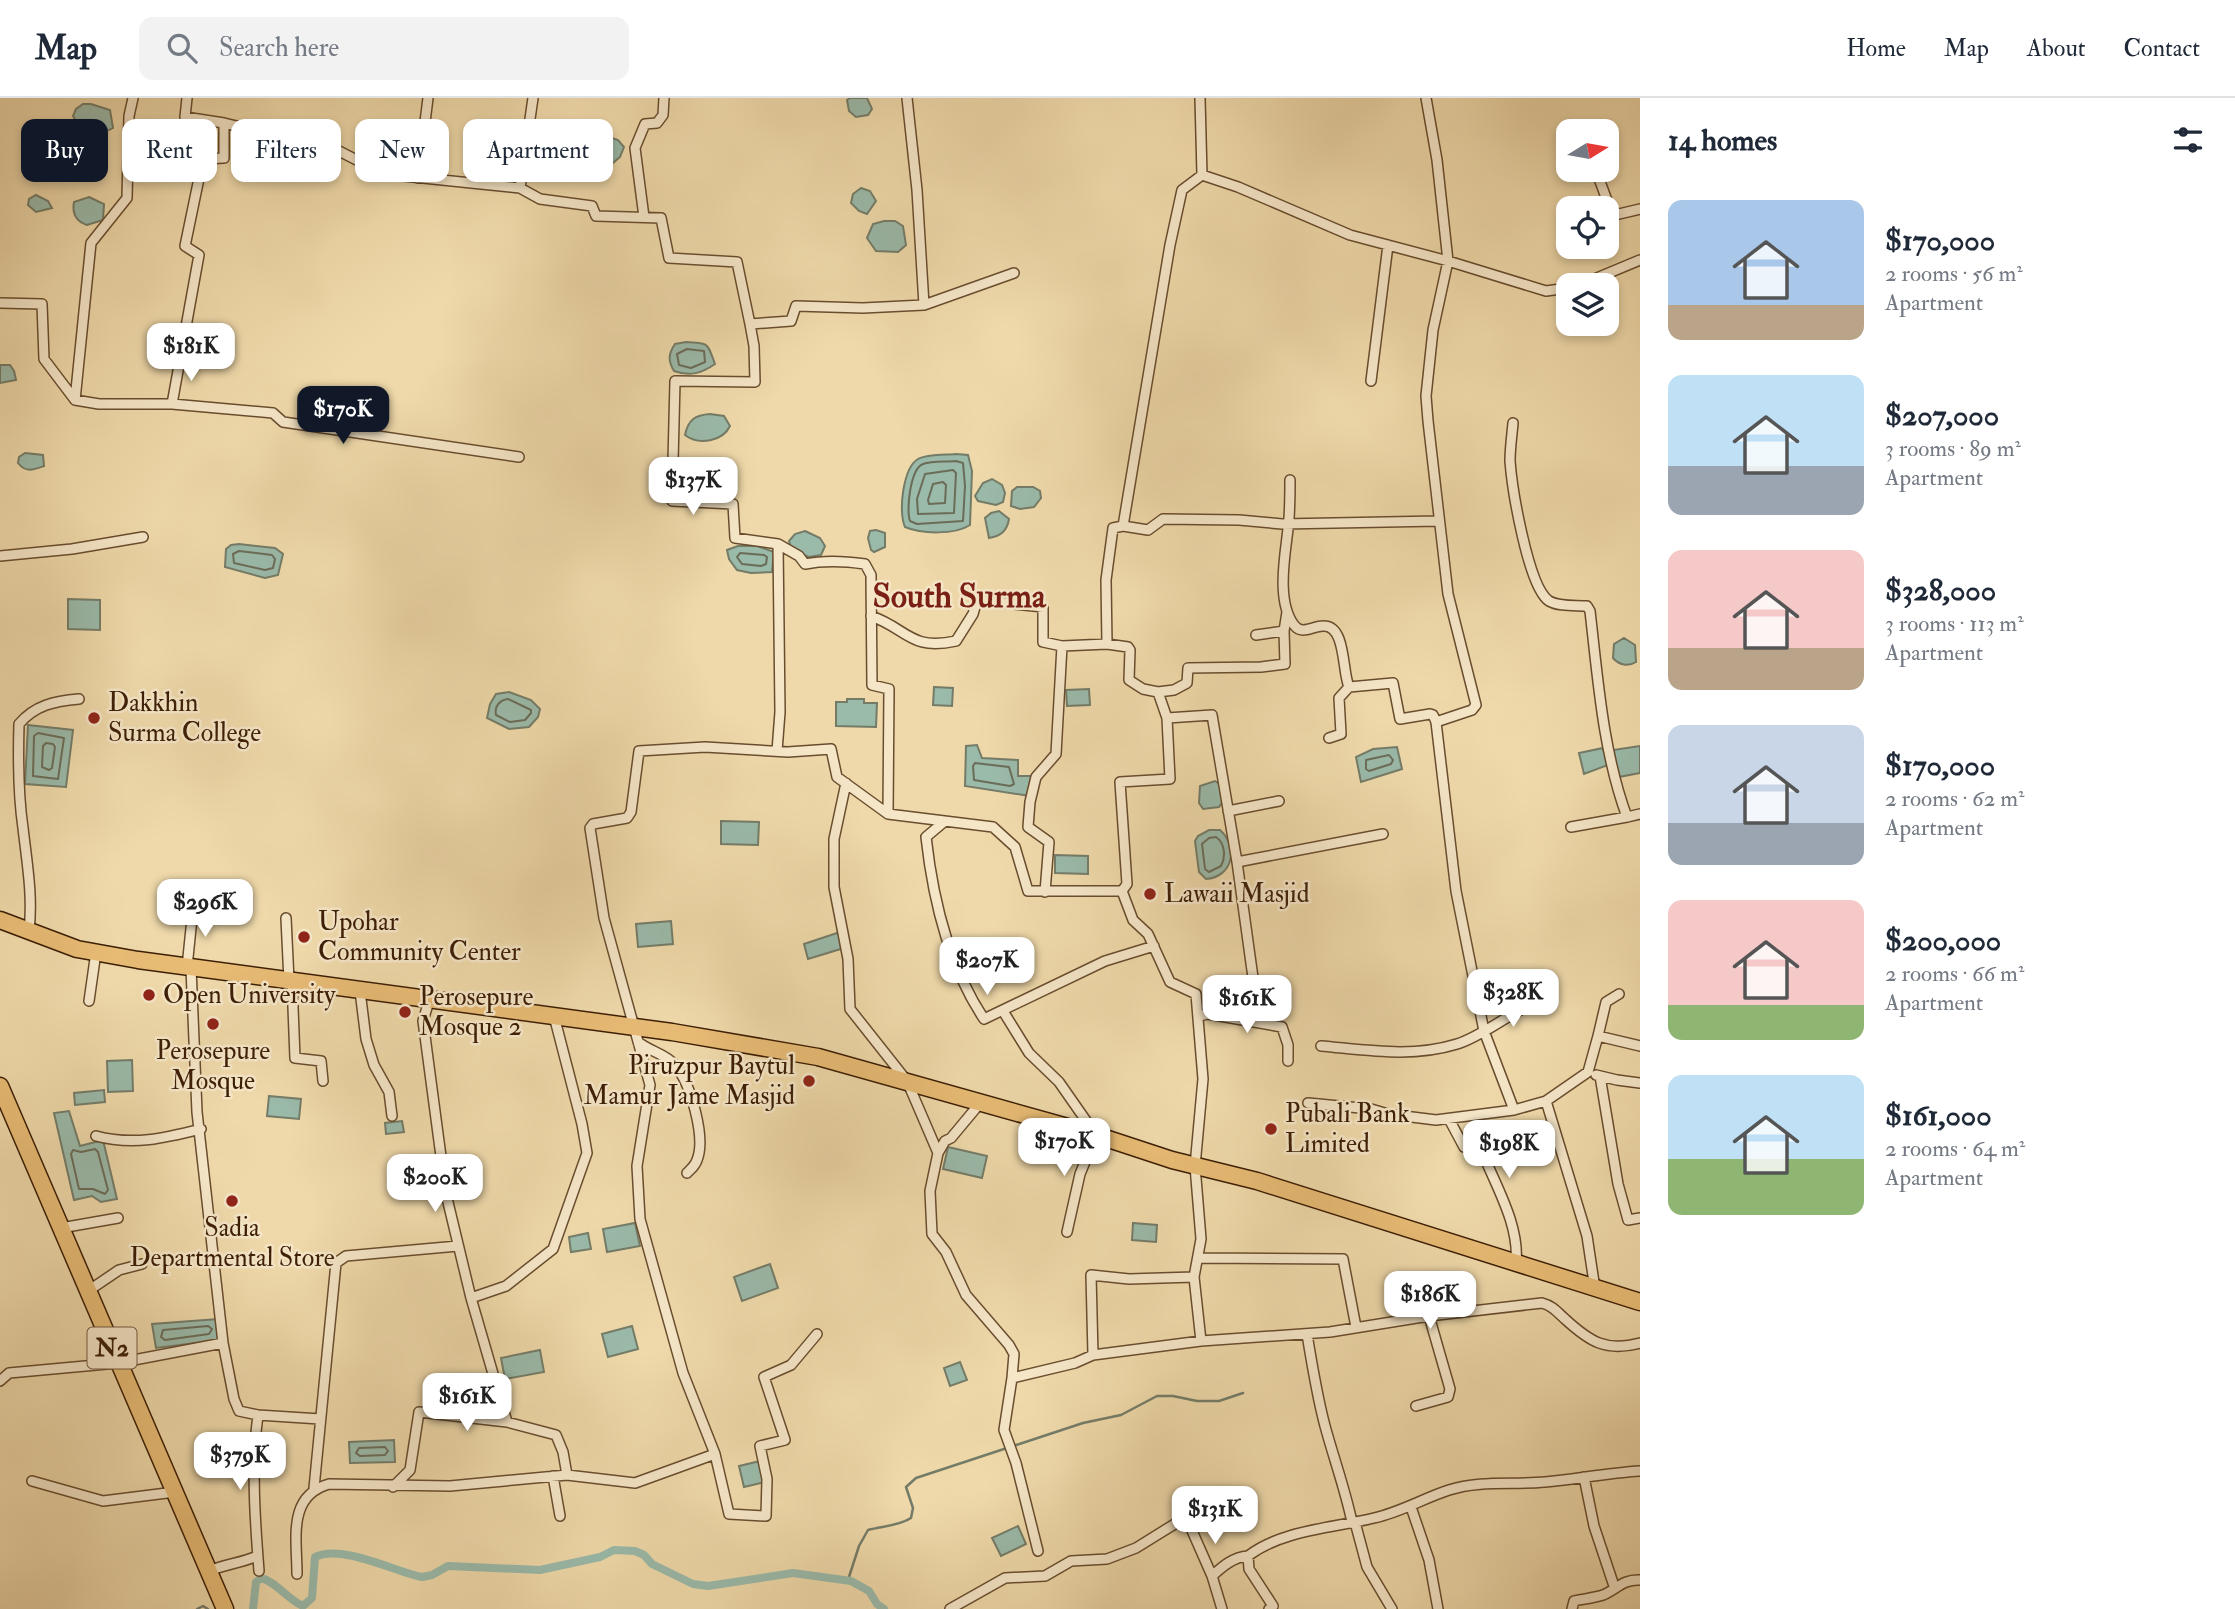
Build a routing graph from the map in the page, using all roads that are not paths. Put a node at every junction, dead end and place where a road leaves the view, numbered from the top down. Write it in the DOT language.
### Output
graph roads {
  1 [pos="133,98"];
  2 [pos="187,98"];
  3 [pos="428,98"];
  4 [pos="533,98"];
  5 [pos="664,98"];
  6 [pos="906,98"];
  7 [pos="1200,98"];
  8 [pos="1426,98"];
  9 [pos="425,119"];
  10 [pos="224,123"];
  11 [pos="355,159"];
  12 [pos="1202,175"];
  13 [pos="449,181"];
  14 [pos="1600,182"];
  15 [pos="520,188"];
  16 [pos="1640,209"];
  17 [pos="644,217"];
  18 [pos="1388,245"];
  19 [pos="1640,260"];
  20 [pos="1448,261"];
  21 [pos="1014,273"];
  22 [pos="1609,273"];
  23 [pos="1556,290"];
  24 [pos="0,303"];
  25 [pos="924,304"];
  26 [pos="750,324"];
  27 [pos="1371,380"];
  28 [pos="75,400"];
  29 [pos="172,404"];
  30 [pos="1513,423"];
  31 [pos="519,457"];
  32 [pos="1290,480"];
  33 [pos="1438,521"];
  34 [pos="1288,524"];
  35 [pos="1124,526"];
  36 [pos="143,537"];
  37 [pos="778,544"];
  38 [pos="0,556"];
  39 [pos="1287,611"];
  40 [pos="871,616"];
  41 [pos="1284,631"];
  42 [pos="1256,635"];
  43 [pos="1107,644"];
  44 [pos="1062,646"];
  45 [pos="1349,687"];
  46 [pos="1158,692"];
  47 [pos="79,699"];
  48 [pos="1167,718"];
  49 [pos="1436,722"];
  50 [pos="1329,738"];
  51 [pos="777,751"];
  52 [pos="846,783"];
  53 [pos="1279,801"];
  54 [pos="1228,811"];
  55 [pos="888,814"];
  56 [pos="1640,814"];
  57 [pos="1628,817"];
  58 [pos="945,821"];
  59 [pos="1571,827"];
  60 [pos="1383,834"];
  61 [pos="1237,862"];
  62 [pos="1122,891"];
  63 [pos="1045,892"];
  64 [pos="204,901"];
  65 [pos="286,918"];
  66 [pos="0,920"];
  67 [pos="29,931"];
  68 [pos="1154,946"];
  69 [pos="96,952"];
  70 [pos="189,967"];
  71 [pos="291,981"];
  72 [pos="360,991"];
  73 [pos="1619,994"];
  74 [pos="89,1001"];
  75 [pos="429,1001"];
  76 [pos="1530,1005"];
  77 [pos="1003,1011"];
  78 [pos="554,1016"];
  79 [pos="1199,1016"];
  80 [pos="1259,1021"];
  81 [pos="1484,1031"];
  82 [pos="636,1034"];
  83 [pos="1598,1036"];
  84 [pos="1321,1046"];
  85 [pos="1640,1046"];
  86 [pos="1288,1061"];
  87 [pos="1588,1072"];
  88 [pos="1600,1076"];
  89 [pos="323,1081"];
  90 [pos="907,1081"];
  91 [pos="1640,1083"];
  92 [pos="0,1086"];
  93 [pos="1546,1101"];
  94 [pos="981,1102"];
  95 [pos="1308,1102"];
  96 [pos="1514,1110"];
  97 [pos="392,1116"];
  98 [pos="1449,1119"];
  99 [pos="201,1129"];
  100 [pos="1096,1135"];
  101 [pos="96,1136"];
  102 [pos="938,1153"];
  103 [pos="1195,1166"];
  104 [pos="687,1173"];
  105 [pos="118,1218"];
  106 [pos="1640,1218"];
  107 [pos="61,1228"];
  108 [pos="1067,1232"];
  109 [pos="458,1246"];
  110 [pos="1198,1258"];
  111 [pos="142,1264"];
  112 [pos="1516,1264"];
  113 [pos="1194,1277"];
  114 [pos="1595,1289"];
  115 [pos="88,1291"];
  116 [pos="471,1298"];
  117 [pos="1640,1302"];
  118 [pos="1429,1316"];
  119 [pos="1356,1327"];
  120 [pos="817,1334"];
  121 [pos="1307,1334"];
  122 [pos="1200,1341"];
  123 [pos="223,1343"];
  124 [pos="1640,1343"];
  125 [pos="1093,1355"];
  126 [pos="118,1363"];
  127 [pos="1012,1378"];
  128 [pos="0,1381"];
  129 [pos="1416,1406"];
  130 [pos="258,1415"];
  131 [pos="320,1419"];
  132 [pos="508,1422"];
  133 [pos="715,1454"];
  134 [pos="1640,1471"];
  135 [pos="567,1475"];
  136 [pos="553,1476"];
  137 [pos="1584,1477"];
  138 [pos="32,1480"];
  139 [pos="393,1487"];
  140 [pos="314,1488"];
  141 [pos="175,1492"];
  142 [pos="1411,1507"];
  143 [pos="560,1516"];
  144 [pos="1352,1522"];
  145 [pos="1038,1551"];
  146 [pos="257,1556"];
  147 [pos="1248,1556"];
  148 [pos="209,1571"];
  149 [pos="258,1572"];
  150 [pos="297,1574"];
  151 [pos="1212,1576"];
  152 [pos="1640,1580"];
  153 [pos="1615,1586"];
  154 [pos="1272,1608"];
  155 [pos="225,1609"];
  156 [pos="950,1609"];
  157 [pos="1222,1609"];
  158 [pos="1392,1609"];
  159 [pos="1438,1609"];
  160 [pos="1572,1609"];
  1 -- 28 [label="street"];
  2 -- 10 [label="street"];
  3 -- 9 [label="street"];
  4 -- 15 [label="street"];
  5 -- 17 [label="street"];
  6 -- 25 [label="street"];
  7 -- 12 [label="street"];
  8 -- 20 [label="street"];
  10 -- 11 [label="street"];
  10 -- 29 [label="street"];
  12 -- 18 [label="street"];
  12 -- 35 [label="street"];
  13 -- 15 [label="street"];
  14 -- 16 [label="street"];
  15 -- 17 [label="street"];
  17 -- 26 [label="street"];
  18 -- 20 [label="street"];
  18 -- 27 [label="street"];
  19 -- 22 [label="street"];
  20 -- 23 [label="street"];
  20 -- 33 [label="street"];
  21 -- 25 [label="street"];
  24 -- 28 [label="street"];
  25 -- 26 [label="street"];
  26 -- 37 [label="street"];
  28 -- 29 [label="street"];
  29 -- 31 [label="street"];
  30 -- 57 [label="street"];
  32 -- 34 [label="street"];
  33 -- 34 [label="street"];
  33 -- 49 [label="street"];
  34 -- 35 [label="street"];
  34 -- 39 [label="street"];
  35 -- 43 [label="street"];
  36 -- 38 [label="street"];
  37 -- 40 [label="street"];
  37 -- 51 [label="street"];
  39 -- 41 [label="street"];
  39 -- 45 [label="street"];
  40 -- 44 [label="street"];
  40 -- 55 [label="street"];
  41 -- 42 [label="street"];
  41 -- 46 [label="street"];
  43 -- 44 [label="street"];
  43 -- 46 [label="street"];
  44 -- 63 [label="street"];
  45 -- 49 [label="street"];
  45 -- 50 [label="street"];
  46 -- 48 [label="street"];
  47 -- 67 [label="street"];
  48 -- 54 [label="street"];
  48 -- 62 [label="street"];
  49 -- 81 [label="street"];
  51 -- 52 [label="street"];
  51 -- 82 [label="street"];
  52 -- 55 [label="street"];
  52 -- 90 [label="street"];
  53 -- 54 [label="street"];
  54 -- 61 [label="street"];
  55 -- 58 [label="street"];
  56 -- 57 [label="street"];
  57 -- 59 [label="street"];
  58 -- 63 [label="street"];
  58 -- 77 [label="street"];
  60 -- 61 [label="street"];
  61 -- 80 [label="street"];
  62 -- 63 [label="street"];
  62 -- 68 [label="street"];
  64 -- 70 [label="street"];
  65 -- 71 [label="street"];
  66 -- 67 [label="highway"];
  67 -- 69 [label="highway"];
  68 -- 77 [label="street"];
  68 -- 79 [label="street"];
  69 -- 70 [label="highway"];
  69 -- 74 [label="street"];
  70 -- 71 [label="highway"];
  70 -- 99 [label="street"];
  71 -- 72 [label="highway"];
  71 -- 89 [label="street"];
  72 -- 75 [label="highway"];
  72 -- 97 [label="street"];
  73 -- 83 [label="street"];
  75 -- 78 [label="highway"];
  75 -- 109 [label="street"];
  76 -- 81 [label="street"];
  77 -- 100 [label="street"];
  78 -- 82 [label="highway"];
  78 -- 116 [label="street"];
  79 -- 80 [label="street"];
  79 -- 103 [label="street"];
  80 -- 86 [label="street"];
  81 -- 84 [label="street"];
  81 -- 96 [label="street"];
  82 -- 90 [label="highway"];
  82 -- 104 [label="street"];
  82 -- 133 [label="street"];
  83 -- 85 [label="street"];
  83 -- 87 [label="street"];
  87 -- 88 [label="street"];
  87 -- 93 [label="street"];
  88 -- 91 [label="street"];
  88 -- 106 [label="street"];
  90 -- 94 [label="highway"];
  90 -- 102 [label="street"];
  92 -- 107 [label="highway, N2"];
  93 -- 96 [label="street"];
  93 -- 114 [label="street"];
  94 -- 100 [label="highway"];
  94 -- 102 [label="street"];
  95 -- 98 [label="street"];
  96 -- 98 [label="street"];
  98 -- 112 [label="street"];
  99 -- 101 [label="street"];
  99 -- 123 [label="street"];
  100 -- 103 [label="highway"];
  100 -- 108 [label="street"];
  102 -- 127 [label="street"];
  103 -- 110 [label="street"];
  103 -- 112 [label="highway"];
  105 -- 107 [label="street"];
  107 -- 115 [label="highway, N2"];
  109 -- 116 [label="street"];
  109 -- 131 [label="street"];
  110 -- 113 [label="street"];
  110 -- 119 [label="street"];
  111 -- 115 [label="street"];
  112 -- 114 [label="highway"];
  113 -- 122 [label="street"];
  113 -- 125 [label="street"];
  114 -- 117 [label="highway"];
  115 -- 126 [label="highway, N2"];
  116 -- 132 [label="street"];
  118 -- 119 [label="street"];
  118 -- 124 [label="street"];
  118 -- 129 [label="street"];
  119 -- 121 [label="street"];
  120 -- 133 [label="street"];
  121 -- 122 [label="street"];
  121 -- 144 [label="street"];
  122 -- 125 [label="street"];
  123 -- 126 [label="street"];
  123 -- 130 [label="street"];
  125 -- 127 [label="street"];
  126 -- 128 [label="street"];
  126 -- 141 [label="highway, N2"];
  127 -- 145 [label="street"];
  130 -- 131 [label="street"];
  130 -- 146 [label="street"];
  131 -- 140 [label="street"];
  132 -- 135 [label="street"];
  132 -- 139 [label="street"];
  133 -- 135 [label="street"];
  134 -- 137 [label="street"];
  135 -- 136 [label="street"];
  136 -- 139 [label="street"];
  136 -- 143 [label="street"];
  137 -- 142 [label="street"];
  137 -- 153 [label="street"];
  138 -- 141 [label="street"];
  139 -- 140 [label="street"];
  140 -- 150 [label="street"];
  141 -- 148 [label="highway, N2"];
  142 -- 144 [label="street"];
  142 -- 159 [label="street"];
  144 -- 147 [label="street"];
  144 -- 158 [label="street"];
  146 -- 148 [label="street"];
  146 -- 149 [label="street"];
  147 -- 151 [label="street"];
  147 -- 154 [label="street"];
  148 -- 155 [label="highway, N2"];
  151 -- 156 [label="street"];
  151 -- 157 [label="street"];
  152 -- 153 [label="street"];
  153 -- 160 [label="street"];
}
